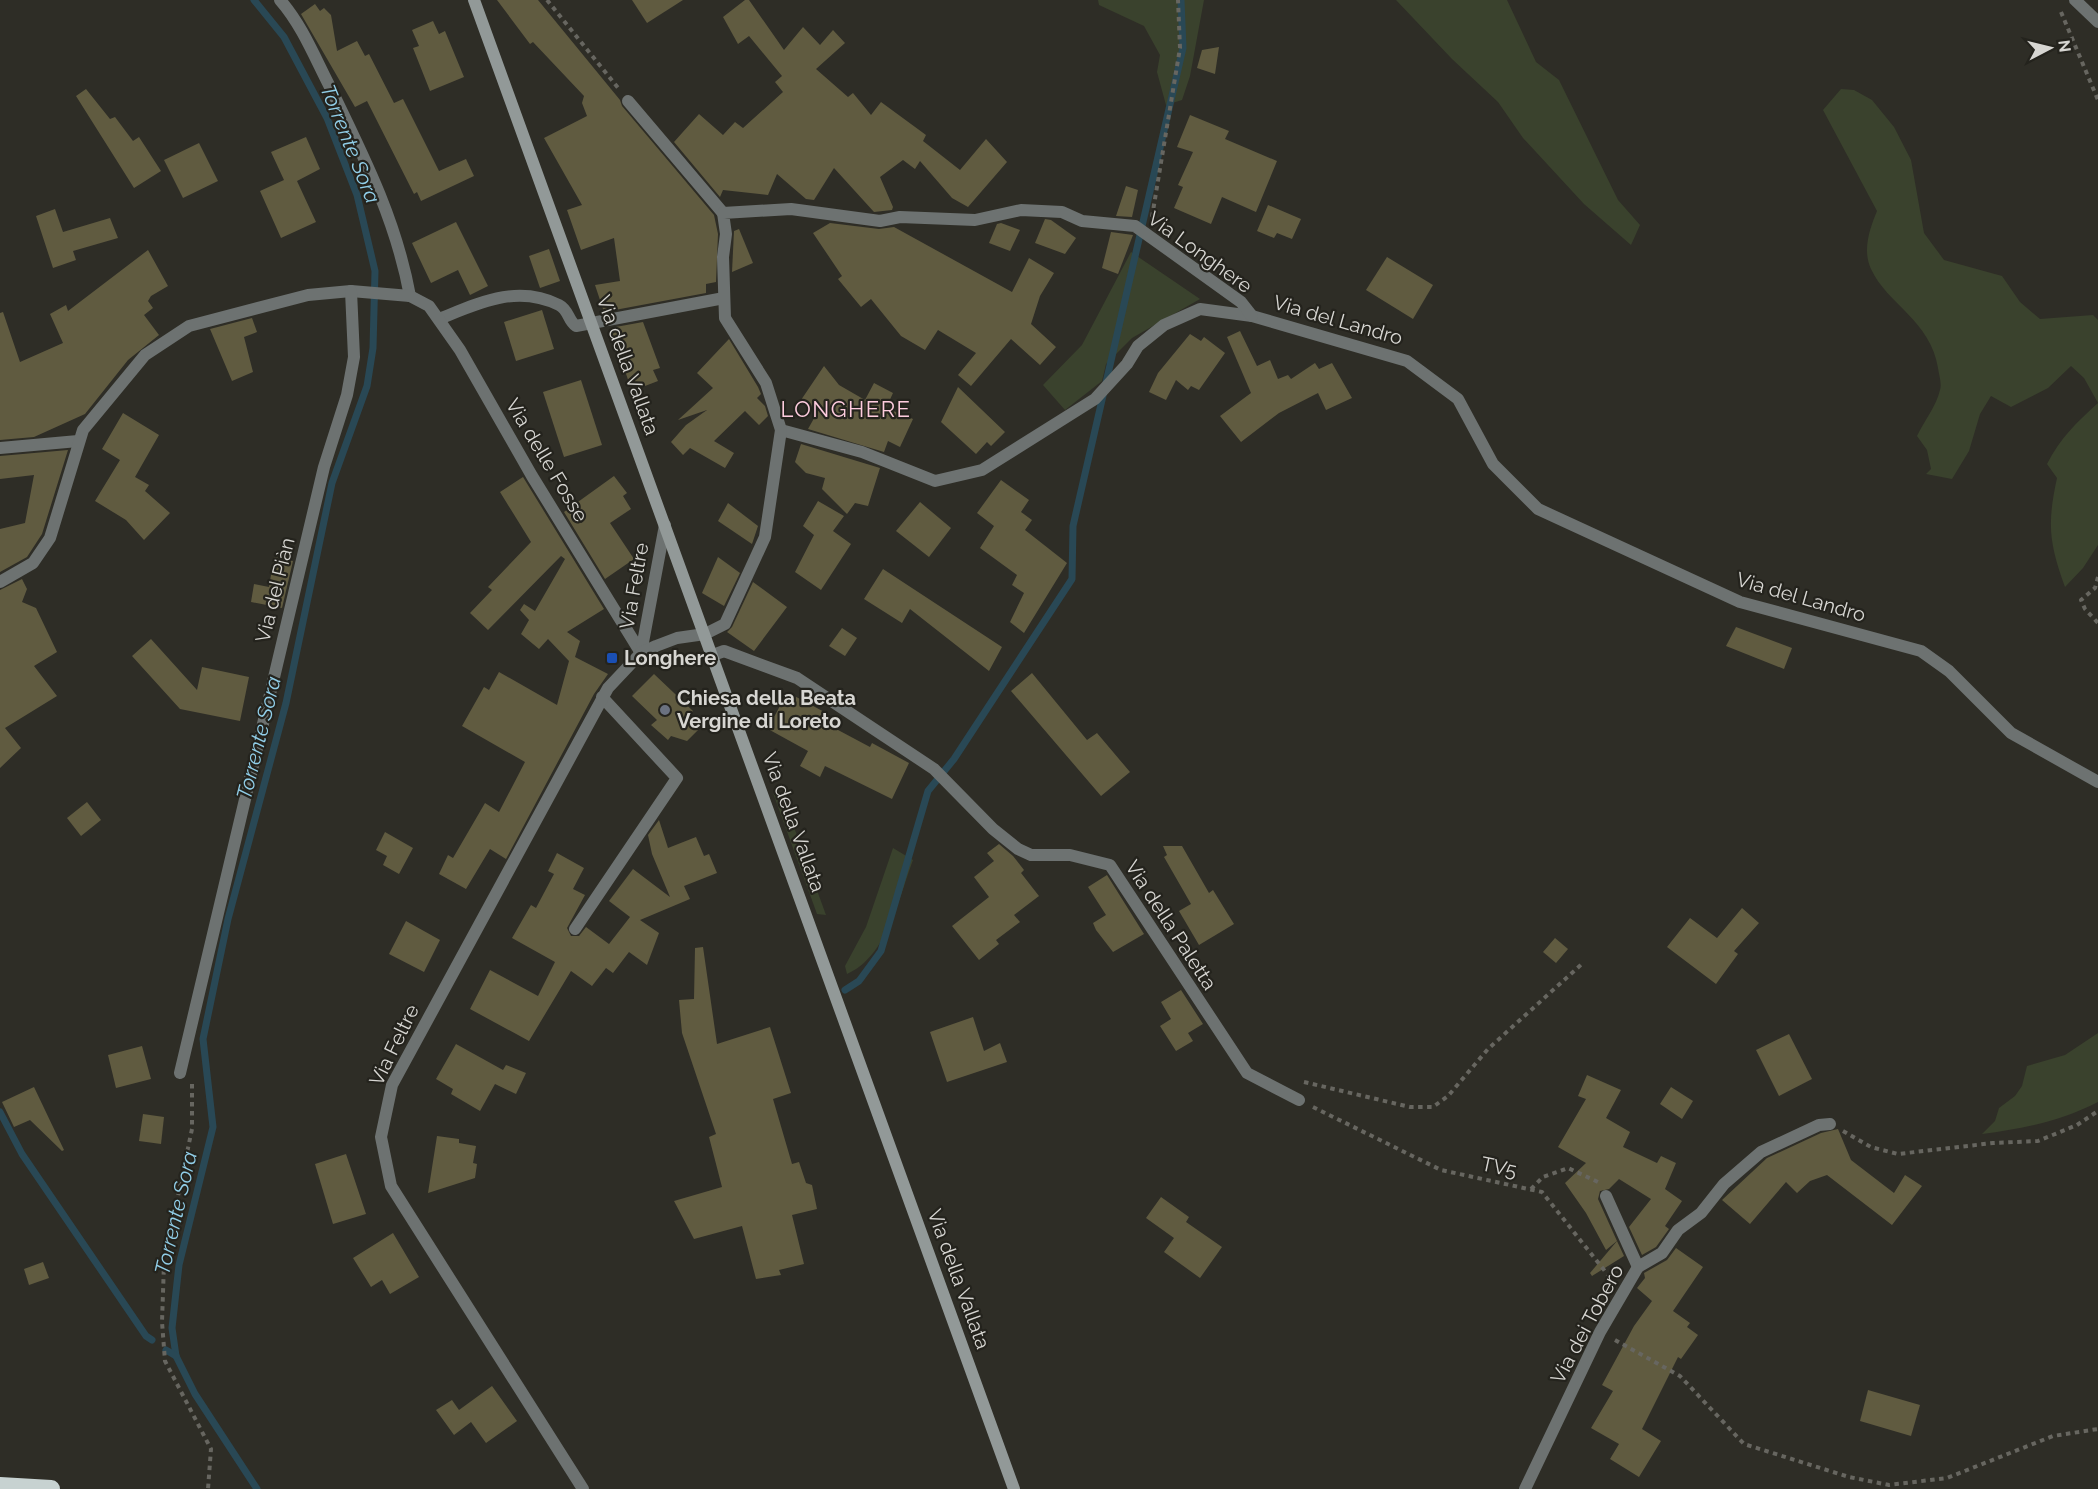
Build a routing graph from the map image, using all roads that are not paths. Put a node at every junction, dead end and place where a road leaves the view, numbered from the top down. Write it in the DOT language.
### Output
graph roads {
  1 [pos="280,0"];
  2 [pos="474,0"];
  3 [pos="2075,0"];
  4 [pos="2098,22"];
  5 [pos="628,101"];
  6 [pos="723,213"];
  7 [pos="355,291"];
  8 [pos="410,296"];
  9 [pos="724,298"];
  10 [pos="1252,316"];
  11 [pos="439,319"];
  12 [pos="592,322"];
  13 [pos="781,430"];
  14 [pos="78,441"];
  15 [pos="0,448"];
  16 [pos="665,525"];
  17 [pos="0,582"];
  18 [pos="705,634"];
  19 [pos="641,653"];
  20 [pos="712,655"];
  21 [pos="602,697"];
  22 [pos="2098,782"];
  23 [pos="575,929"];
  24 [pos="180,1073"];
  25 [pos="1299,1100"];
  26 [pos="1830,1124"];
  27 [pos="1606,1196"];
  28 [pos="1638,1267"];
  29 [pos="0,1486"];
  30 [pos="51,1489"];
  31 [pos="583,1489"];
  32 [pos="1014,1489"];
  33 [pos="1525,1489"];
  1 -- 8 [label="street"];
  2 -- 12 [label="main road, Via della Vallata"];
  3 -- 4 [label="street"];
  5 -- 6 [label="street"];
  6 -- 9 [label="street"];
  6 -- 10 [label="street, Via Longhere"];
  7 -- 8 [label="street"];
  7 -- 14 [label="street"];
  7 -- 24 [label="street, Via del Piàn"];
  8 -- 11 [label="street, Via delle Fosse"];
  9 -- 12 [label="street"];
  9 -- 13 [label="street"];
  10 -- 13 [label="street, Via del Landro"];
  10 -- 22 [label="street, Via del Landro"];
  11 -- 12 [label="street"];
  11 -- 19 [label="street, Via delle Fosse"];
  12 -- 16 [label="main road, Via della Vallata"];
  13 -- 18 [label="street"];
  14 -- 15 [label="street"];
  14 -- 17 [label="street"];
  16 -- 18 [label="main road, Via della Vallata"];
  16 -- 19 [label="street, Via Feltre"];
  18 -- 19 [label="street, Via Feltre"];
  18 -- 20 [label="main road, Via della Vallata"];
  19 -- 21 [label="street, Via Feltre"];
  20 -- 25 [label="street, Via della Paletta"];
  20 -- 32 [label="main road, Via della Vallata"];
  21 -- 23 [label="street"];
  21 -- 31 [label="street, Via Feltre"];
  26 -- 28 [label="street, Via dei Tobero"];
  27 -- 28 [label="street"];
  28 -- 33 [label="street, Via dei Tobero"];
  29 -- 30 [label="highway"];
}
